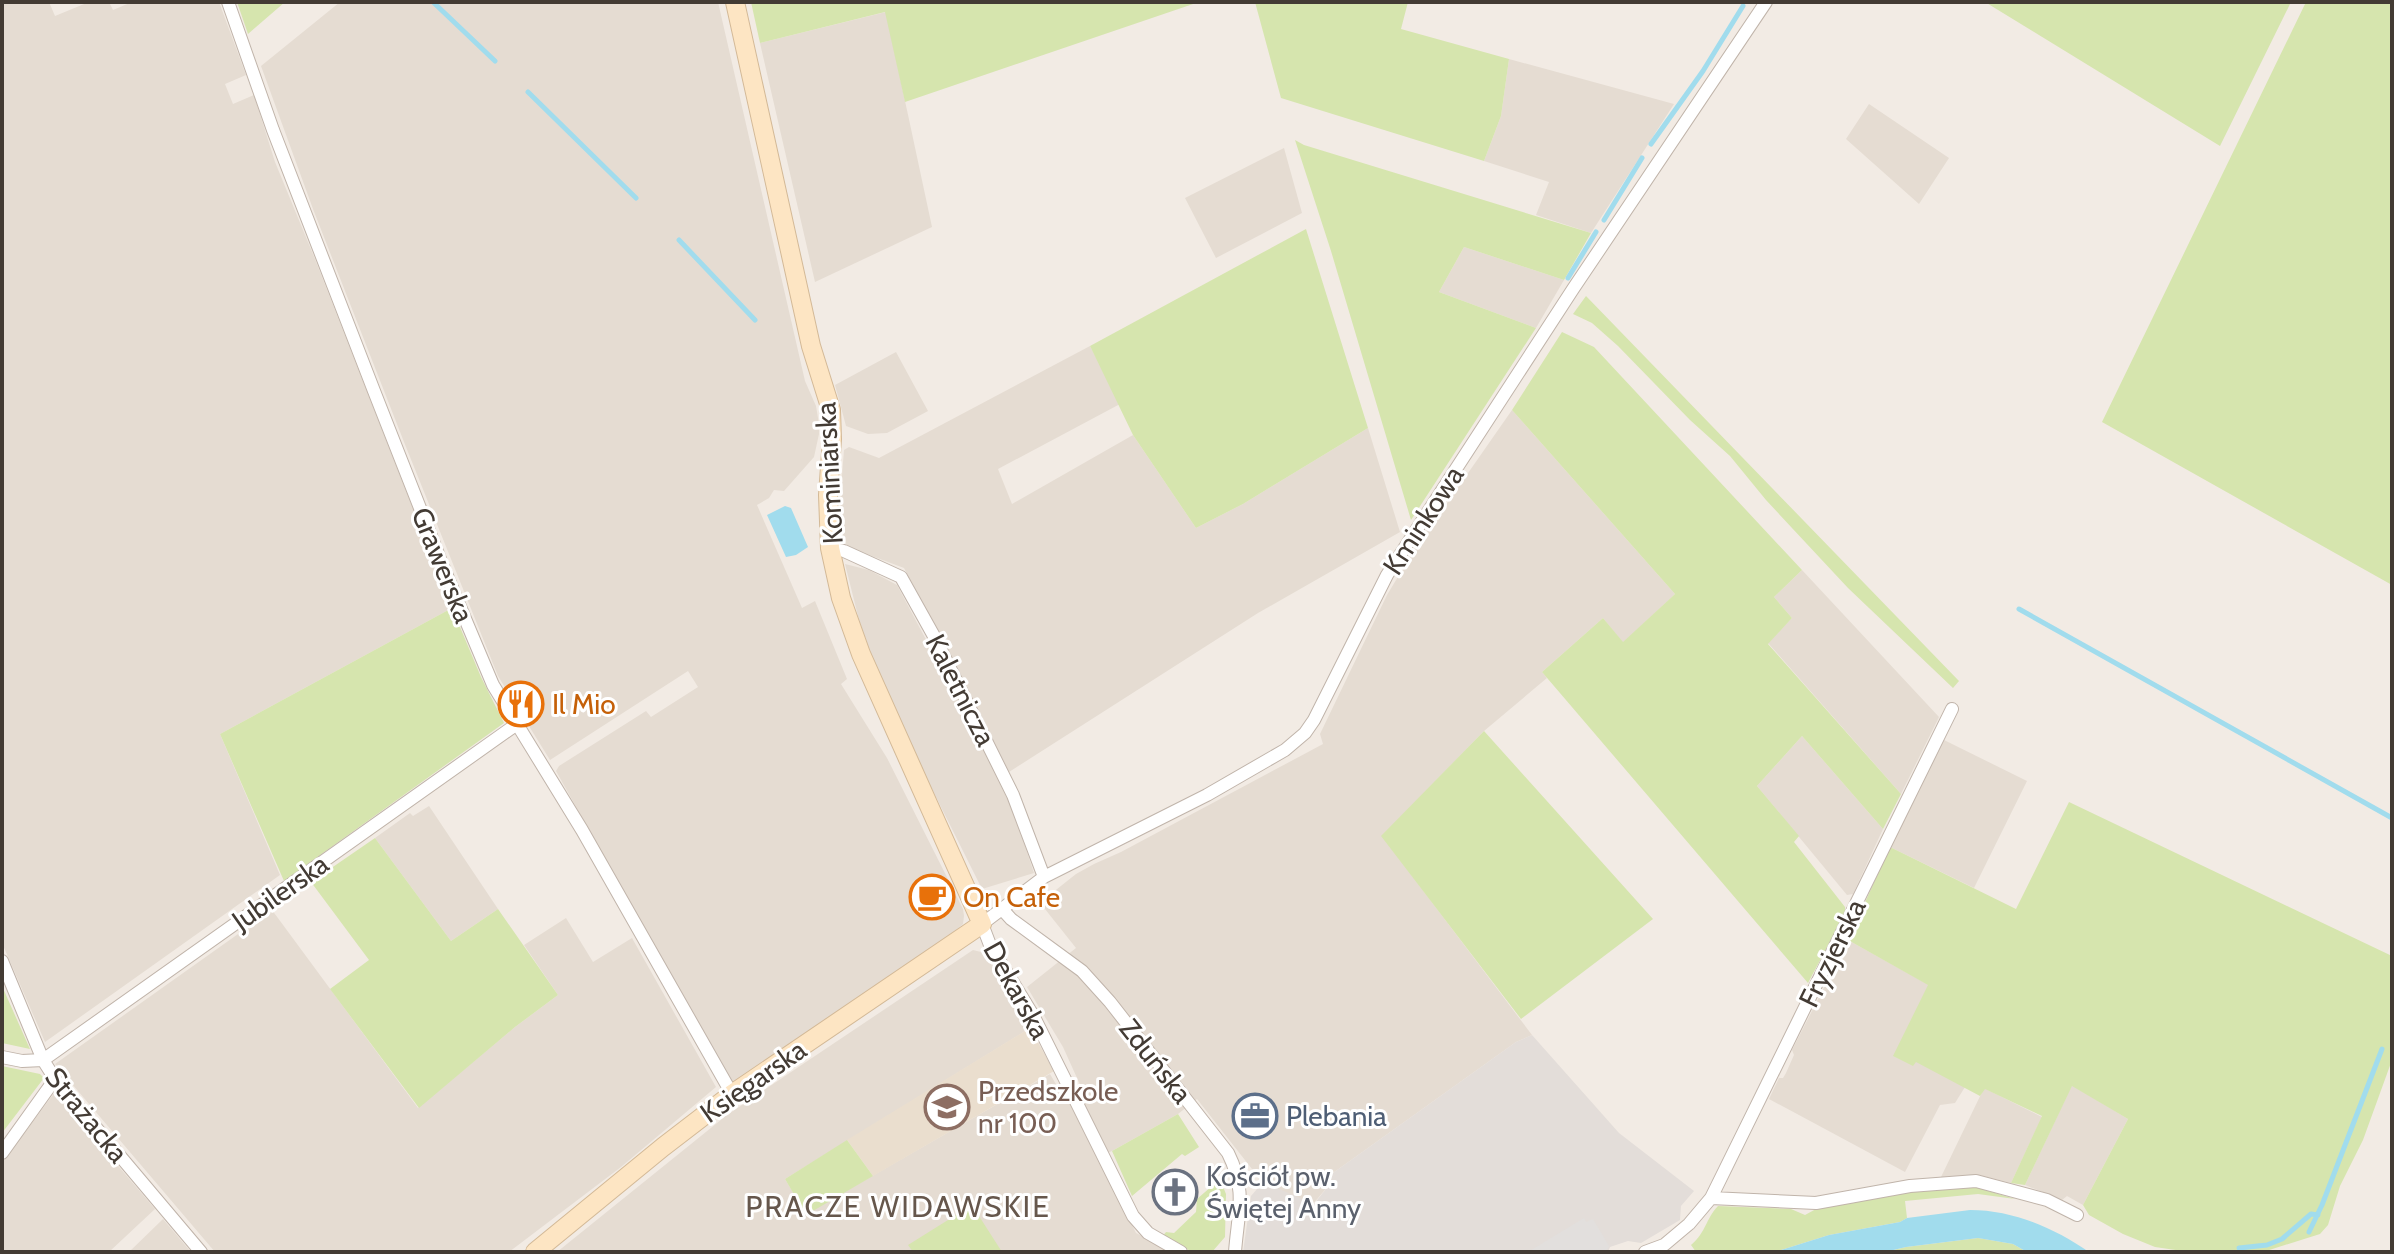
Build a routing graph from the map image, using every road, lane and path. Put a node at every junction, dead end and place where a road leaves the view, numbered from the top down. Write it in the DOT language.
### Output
graph roads {
  1 [pos="228,2"];
  2 [pos="735,2"];
  3 [pos="1766,2"];
  4 [pos="830,548"];
  5 [pos="1952,709"];
  6 [pos="517,724"];
  7 [pos="1042,872"];
  8 [pos="1002,909"];
  9 [pos="982,924"];
  10 [pos="2,961"];
  11 [pos="2,1057"];
  12 [pos="43,1060"];
  13 [pos="55,1079"];
  14 [pos="732,1094"];
  15 [pos="2,1153"];
  16 [pos="1711,1198"];
  17 [pos="2077,1215"];
  18 [pos="201,1252"];
  19 [pos="535,1252"];
  20 [pos="1181,1252"];
  21 [pos="1235,1252"];
  22 [pos="1645,1252"];
  1 -- 6 [label="street, Grawerska"];
  2 -- 4 [label="street, Kominiarska"];
  3 -- 7 [label="street, Kminkowa"];
  4 -- 7 [label="street, Kaletnicza"];
  4 -- 9 [label="street, Kominiarska"];
  5 -- 16 [label="street, Fryzjerska"];
  6 -- 12 [label="street, Jubilerska"];
  6 -- 14 [label="street, Grawerska"];
  7 -- 8 [label="street, Kminkowa"];
  8 -- 9 [label="street, Kminkowa"];
  8 -- 21 [label="street, Zduńska"];
  9 -- 14 [label="street, Księgarska"];
  9 -- 20 [label="street, Dekarska"];
  10 -- 12 [label="street, Strażacka"];
  11 -- 12 [label="street"];
  12 -- 13 [label="street, Strażacka"];
  13 -- 15 [label="street"];
  13 -- 18 [label="street, Strażacka"];
  14 -- 19 [label="street, Księgarska"];
  16 -- 17 [label="street"];
  16 -- 22 [label="street, Fryzjerska"];
}
